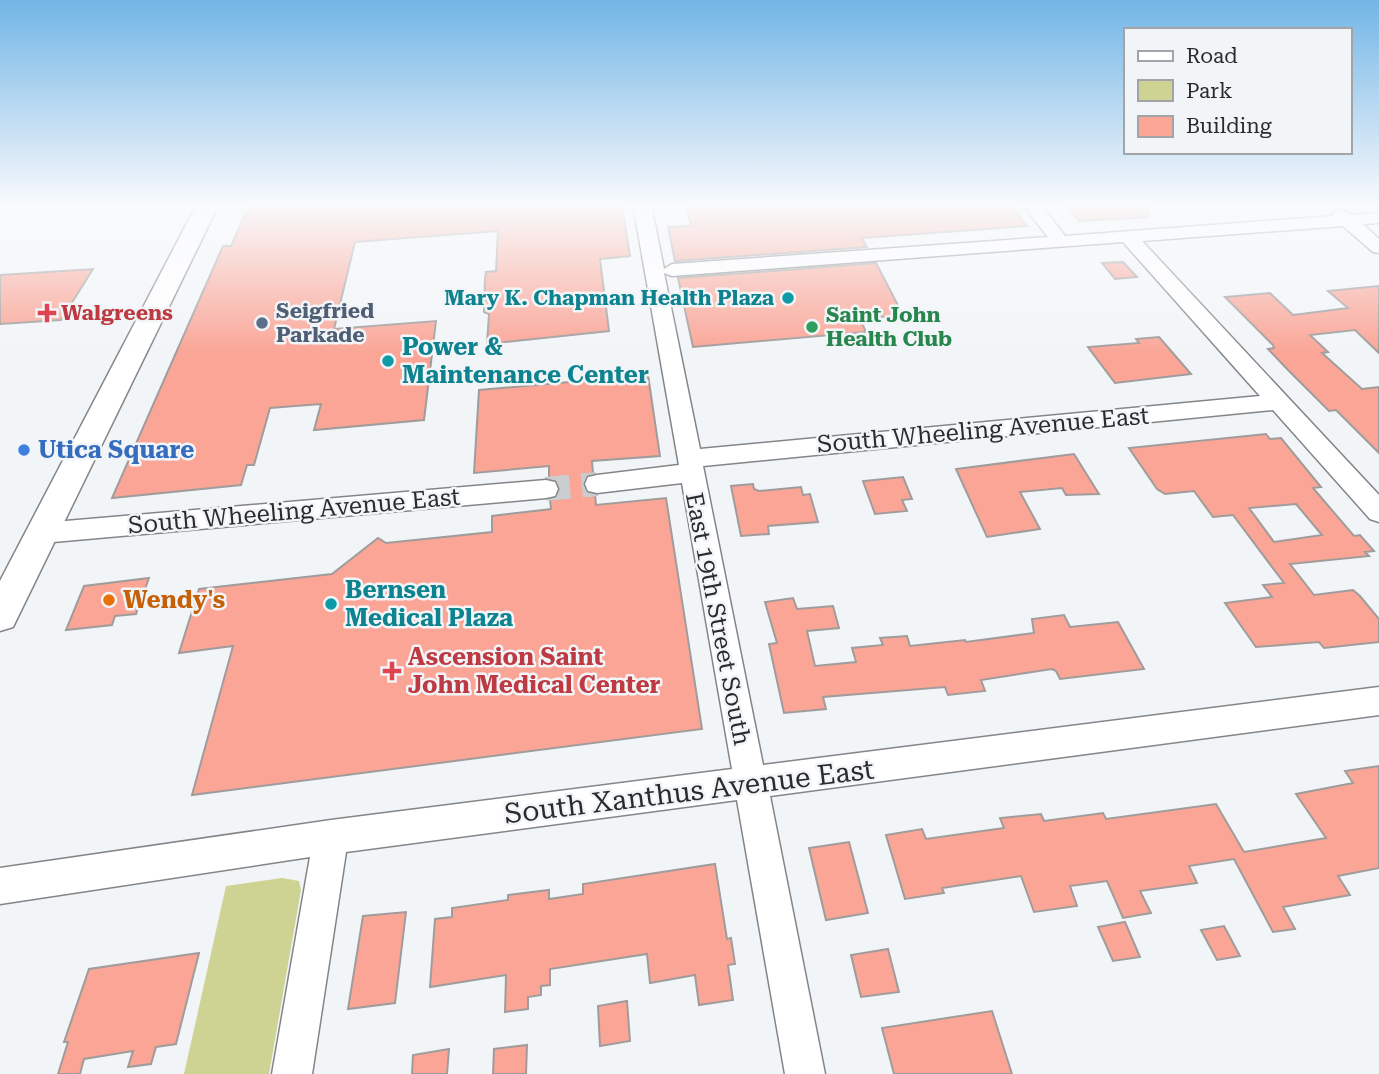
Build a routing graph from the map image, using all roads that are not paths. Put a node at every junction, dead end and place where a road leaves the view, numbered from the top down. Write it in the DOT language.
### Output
graph roads {
  1 [pos="183,254"];
  2 [pos="651,254"];
  3 [pos="893,254"];
  4 [pos="1144,254"];
  5 [pos="672,270"];
  6 [pos="1278,402"];
  7 [pos="689,466"];
  8 [pos="597,484"];
  9 [pos="546,489"];
  10 [pos="1379,512"];
  11 [pos="42,533"];
  12 [pos="0,617"];
  13 [pos="1379,701"];
  14 [pos="750,783"];
  15 [pos="331,837"];
  16 [pos="0,886"];
  17 [pos="292,1074"];
  18 [pos="805,1074"];
  1 -- 11 [label="main road"];
  2 -- 7 [label="street, East 19th Street South"];
  3 -- 5 [label="street"];
  4 -- 6 [label="street"];
  6 -- 7 [label="street, South Wheeling Avenue East"];
  6 -- 10 [label="street"];
  7 -- 8 [label="street, South Wheeling Avenue East"];
  7 -- 14 [label="street, East 19th Street South"];
  9 -- 11 [label="street, South Wheeling Avenue East"];
  11 -- 12 [label="main road"];
  13 -- 14 [label="street, South Xanthus Avenue East"];
  14 -- 15 [label="street, South Xanthus Avenue East"];
  14 -- 18 [label="street, East 19th Street South"];
  15 -- 16 [label="street, South Xanthus Avenue East"];
  15 -- 17 [label="street"];
}
